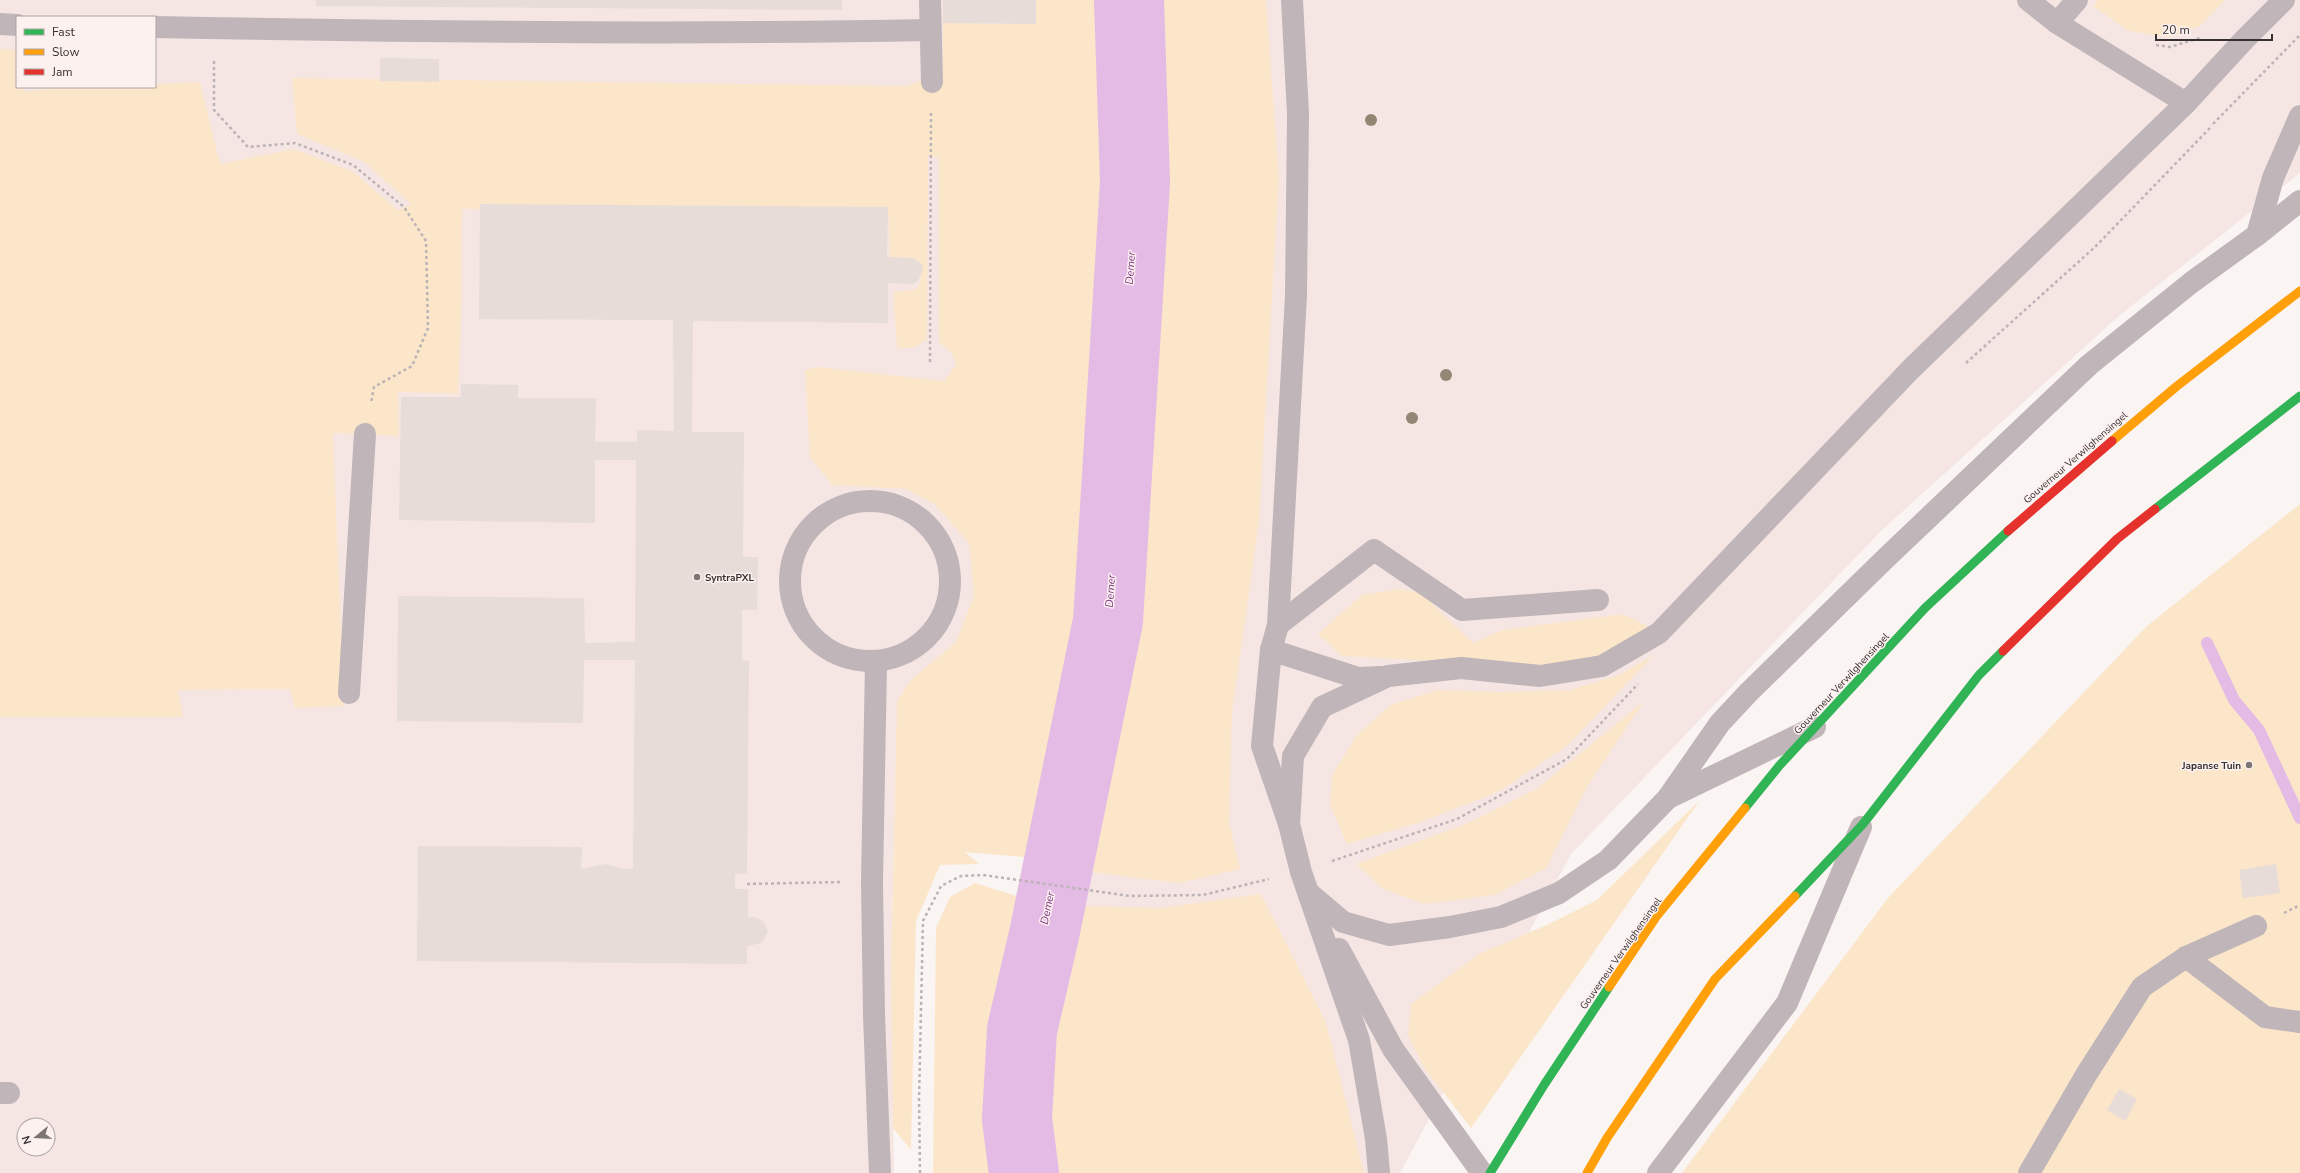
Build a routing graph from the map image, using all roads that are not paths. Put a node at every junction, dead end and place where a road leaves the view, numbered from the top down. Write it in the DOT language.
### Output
graph roads {
  1 [pos="930,0"];
  2 [pos="1292,0"];
  3 [pos="2028,0"];
  4 [pos="2078,0"];
  5 [pos="2284,0"];
  6 [pos="2057,23"];
  7 [pos="0,24"];
  8 [pos="16,24"];
  9 [pos="156,27"];
  10 [pos="930,30"];
  11 [pos="932,82"];
  12 [pos="2186,103"];
  13 [pos="2300,116"];
  14 [pos="2300,201"];
  15 [pos="2257,235"];
  16 [pos="2300,292"];
  17 [pos="2300,396"];
  18 [pos="365,434"];
  19 [pos="1598,600"];
  20 [pos="1278,625"];
  21 [pos="1271,650"];
  22 [pos="876,663"];
  23 [pos="1388,676"];
  24 [pos="349,692"];
  25 [pos="1816,726"];
  26 [pos="1667,799"];
  27 [pos="1289,824"];
  28 [pos="1862,824"];
  29 [pos="1310,894"];
  30 [pos="2256,926"];
  31 [pos="2186,957"];
  32 [pos="2300,1022"];
  33 [pos="1662,1172"];
  34 [pos="880,1173"];
  35 [pos="1379,1173"];
  36 [pos="1482,1173"];
  37 [pos="1490,1173"];
  38 [pos="1587,1173"];
  39 [pos="2029,1173"];
  1 -- 10 [label="lane"];
  2 -- 20 [label="lane"];
  3 -- 6 [label="lane"];
  4 -- 6 [label="lane"];
  5 -- 12 [label="lane"];
  6 -- 12 [label="lane"];
  7 -- 8 [label="lane"];
  9 -- 10 [label="lane"];
  10 -- 11 [label="lane"];
  12 -- 23 [label="lane"];
  13 -- 15 [label="lane"];
  14 -- 15 [label="lane"];
  15 -- 26 [label="lane"];
  16 -- 25 [label="highway, Gouverneur Verwilghensingel"];
  17 -- 28 [label="highway"];
  18 -- 24 [label="lane"];
  19 -- 20 [label="lane"];
  20 -- 21 [label="lane"];
  21 -- 23 [label="lane"];
  21 -- 27 [label="lane"];
  22 -- 22 [label="lane"];
  22 -- 34 [label="lane"];
  23 -- 27 [label="lane"];
  25 -- 26 [label="lane"];
  25 -- 37 [label="highway, Gouverneur Verwilghensingel"];
  26 -- 29 [label="lane"];
  27 -- 29 [label="lane"];
  28 -- 33 [label="lane"];
  28 -- 38 [label="highway"];
  29 -- 35 [label="lane"];
  29 -- 36 [label="lane"];
  30 -- 31 [label="lane"];
  31 -- 32 [label="lane"];
  31 -- 39 [label="lane"];
}
